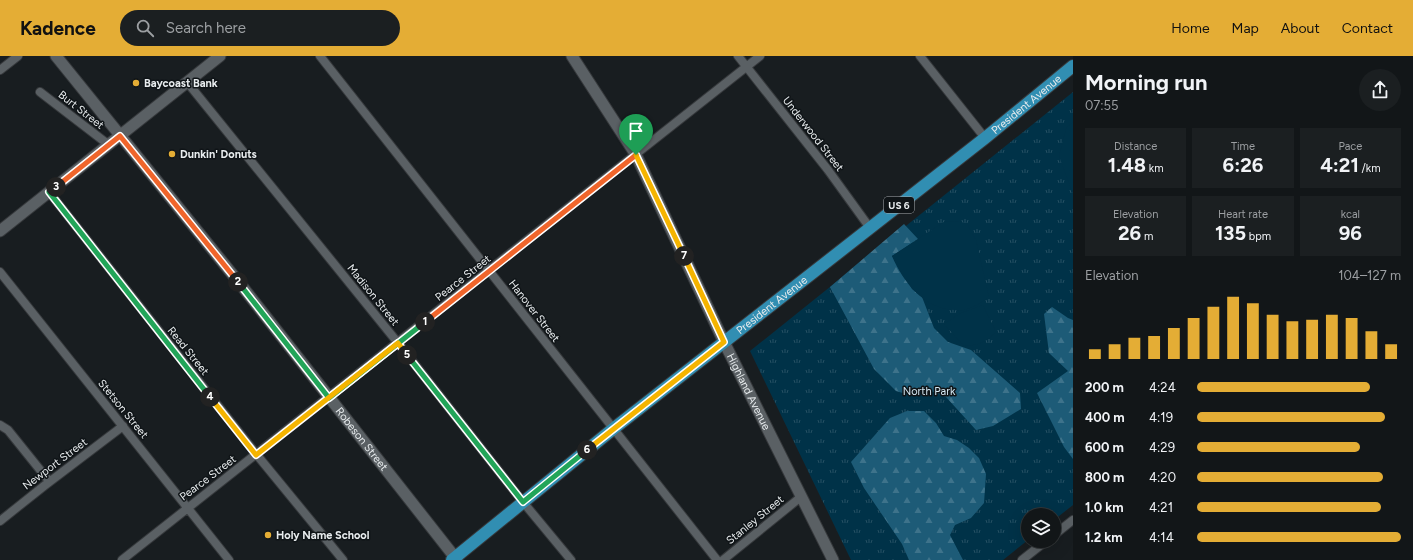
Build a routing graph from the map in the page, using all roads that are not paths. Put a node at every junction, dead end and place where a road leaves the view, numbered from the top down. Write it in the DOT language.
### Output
graph roads {
  1 [pos="18,56"];
  2 [pos="56,56"];
  3 [pos="220,56"];
  4 [pos="320,56"];
  5 [pos="572,56"];
  6 [pos="738,56"];
  7 [pos="760,56"];
  8 [pos="920,56"];
  9 [pos="1073,66"];
  10 [pos="746,67"];
  11 [pos="0,70"];
  12 [pos="187,82"];
  13 [pos="40,92"];
  14 [pos="120,136"];
  15 [pos="985,138"];
  16 [pos="109,145"];
  17 [pos="636,155"];
  18 [pos="49,192"];
  19 [pos="870,228"];
  20 [pos="0,231"];
  21 [pos="0,272"];
  22 [pos="489,272"];
  23 [pos="724,342"];
  24 [pos="398,343"];
  25 [pos="329,398"];
  26 [pos="0,425"];
  27 [pos="123,426"];
  28 [pos="613,429"];
  29 [pos="256,455"];
  30 [pos="49,481"];
  31 [pos="802,496"];
  32 [pos="523,502"];
  33 [pos="187,507"];
  34 [pos="1073,520"];
  35 [pos="0,521"];
  36 [pos="1061,529"];
  37 [pos="1037,548"];
  38 [pos="455,559"];
  39 [pos="122,560"];
  40 [pos="229,560"];
  41 [pos="343,560"];
  42 [pos="571,560"];
  43 [pos="717,560"];
  44 [pos="722,560"];
  45 [pos="833,560"];
  46 [pos="1022,560"];
  1 -- 11 [label="street"];
  2 -- 14 [label="street, Robeson Street"];
  3 -- 12 [label="street"];
  4 -- 22 [label="street, Hanover Street"];
  5 -- 17 [label="street, Highland Avenue"];
  6 -- 10 [label="street, Underwood Street"];
  7 -- 10 [label="street, Pearce Street"];
  8 -- 15 [label="street"];
  9 -- 15 [label="main road, President Avenue / US 6"];
  10 -- 17 [label="street, Pearce Street"];
  10 -- 19 [label="street, Underwood Street"];
  12 -- 14 [label="street"];
  12 -- 24 [label="street, Madison Street"];
  13 -- 16 [label="street, Burt Street"];
  14 -- 16 [label="street"];
  14 -- 25 [label="street, Robeson Street"];
  15 -- 19 [label="main road, President Avenue / US 6"];
  16 -- 18 [label="street"];
  17 -- 22 [label="street, Pearce Street"];
  17 -- 23 [label="street, Highland Avenue"];
  18 -- 20 [label="street"];
  18 -- 29 [label="street, Read Street"];
  19 -- 23 [label="main road, President Avenue / US 6"];
  21 -- 27 [label="street, Stetson Street"];
  22 -- 24 [label="street, Pearce Street"];
  22 -- 28 [label="street, Hanover Street"];
  23 -- 28 [label="main road, President Avenue / US 6"];
  23 -- 31 [label="street, Highland Avenue"];
  24 -- 25 [label="street, Pearce Street"];
  24 -- 32 [label="street, Madison Street"];
  25 -- 29 [label="street, Pearce Street"];
  25 -- 38 [label="street, Robeson Street"];
  26 -- 30 [label="street"];
  27 -- 30 [label="street, Newport Street"];
  27 -- 33 [label="street, Stetson Street"];
  28 -- 32 [label="main road, President Avenue / US 6"];
  28 -- 43 [label="street, Hanover Street"];
  29 -- 33 [label="street, Pearce Street"];
  29 -- 41 [label="street, Read Street"];
  30 -- 35 [label="street, Newport Street"];
  31 -- 44 [label="street, Stanley Street"];
  31 -- 45 [label="street, Highland Avenue"];
  32 -- 38 [label="main road, President Avenue / US 6"];
  32 -- 42 [label="street, Madison Street"];
  33 -- 39 [label="street, Pearce Street"];
  33 -- 40 [label="street, Stetson Street"];
  34 -- 36 [label="street"];
  37 -- 46 [label="street"];
}
